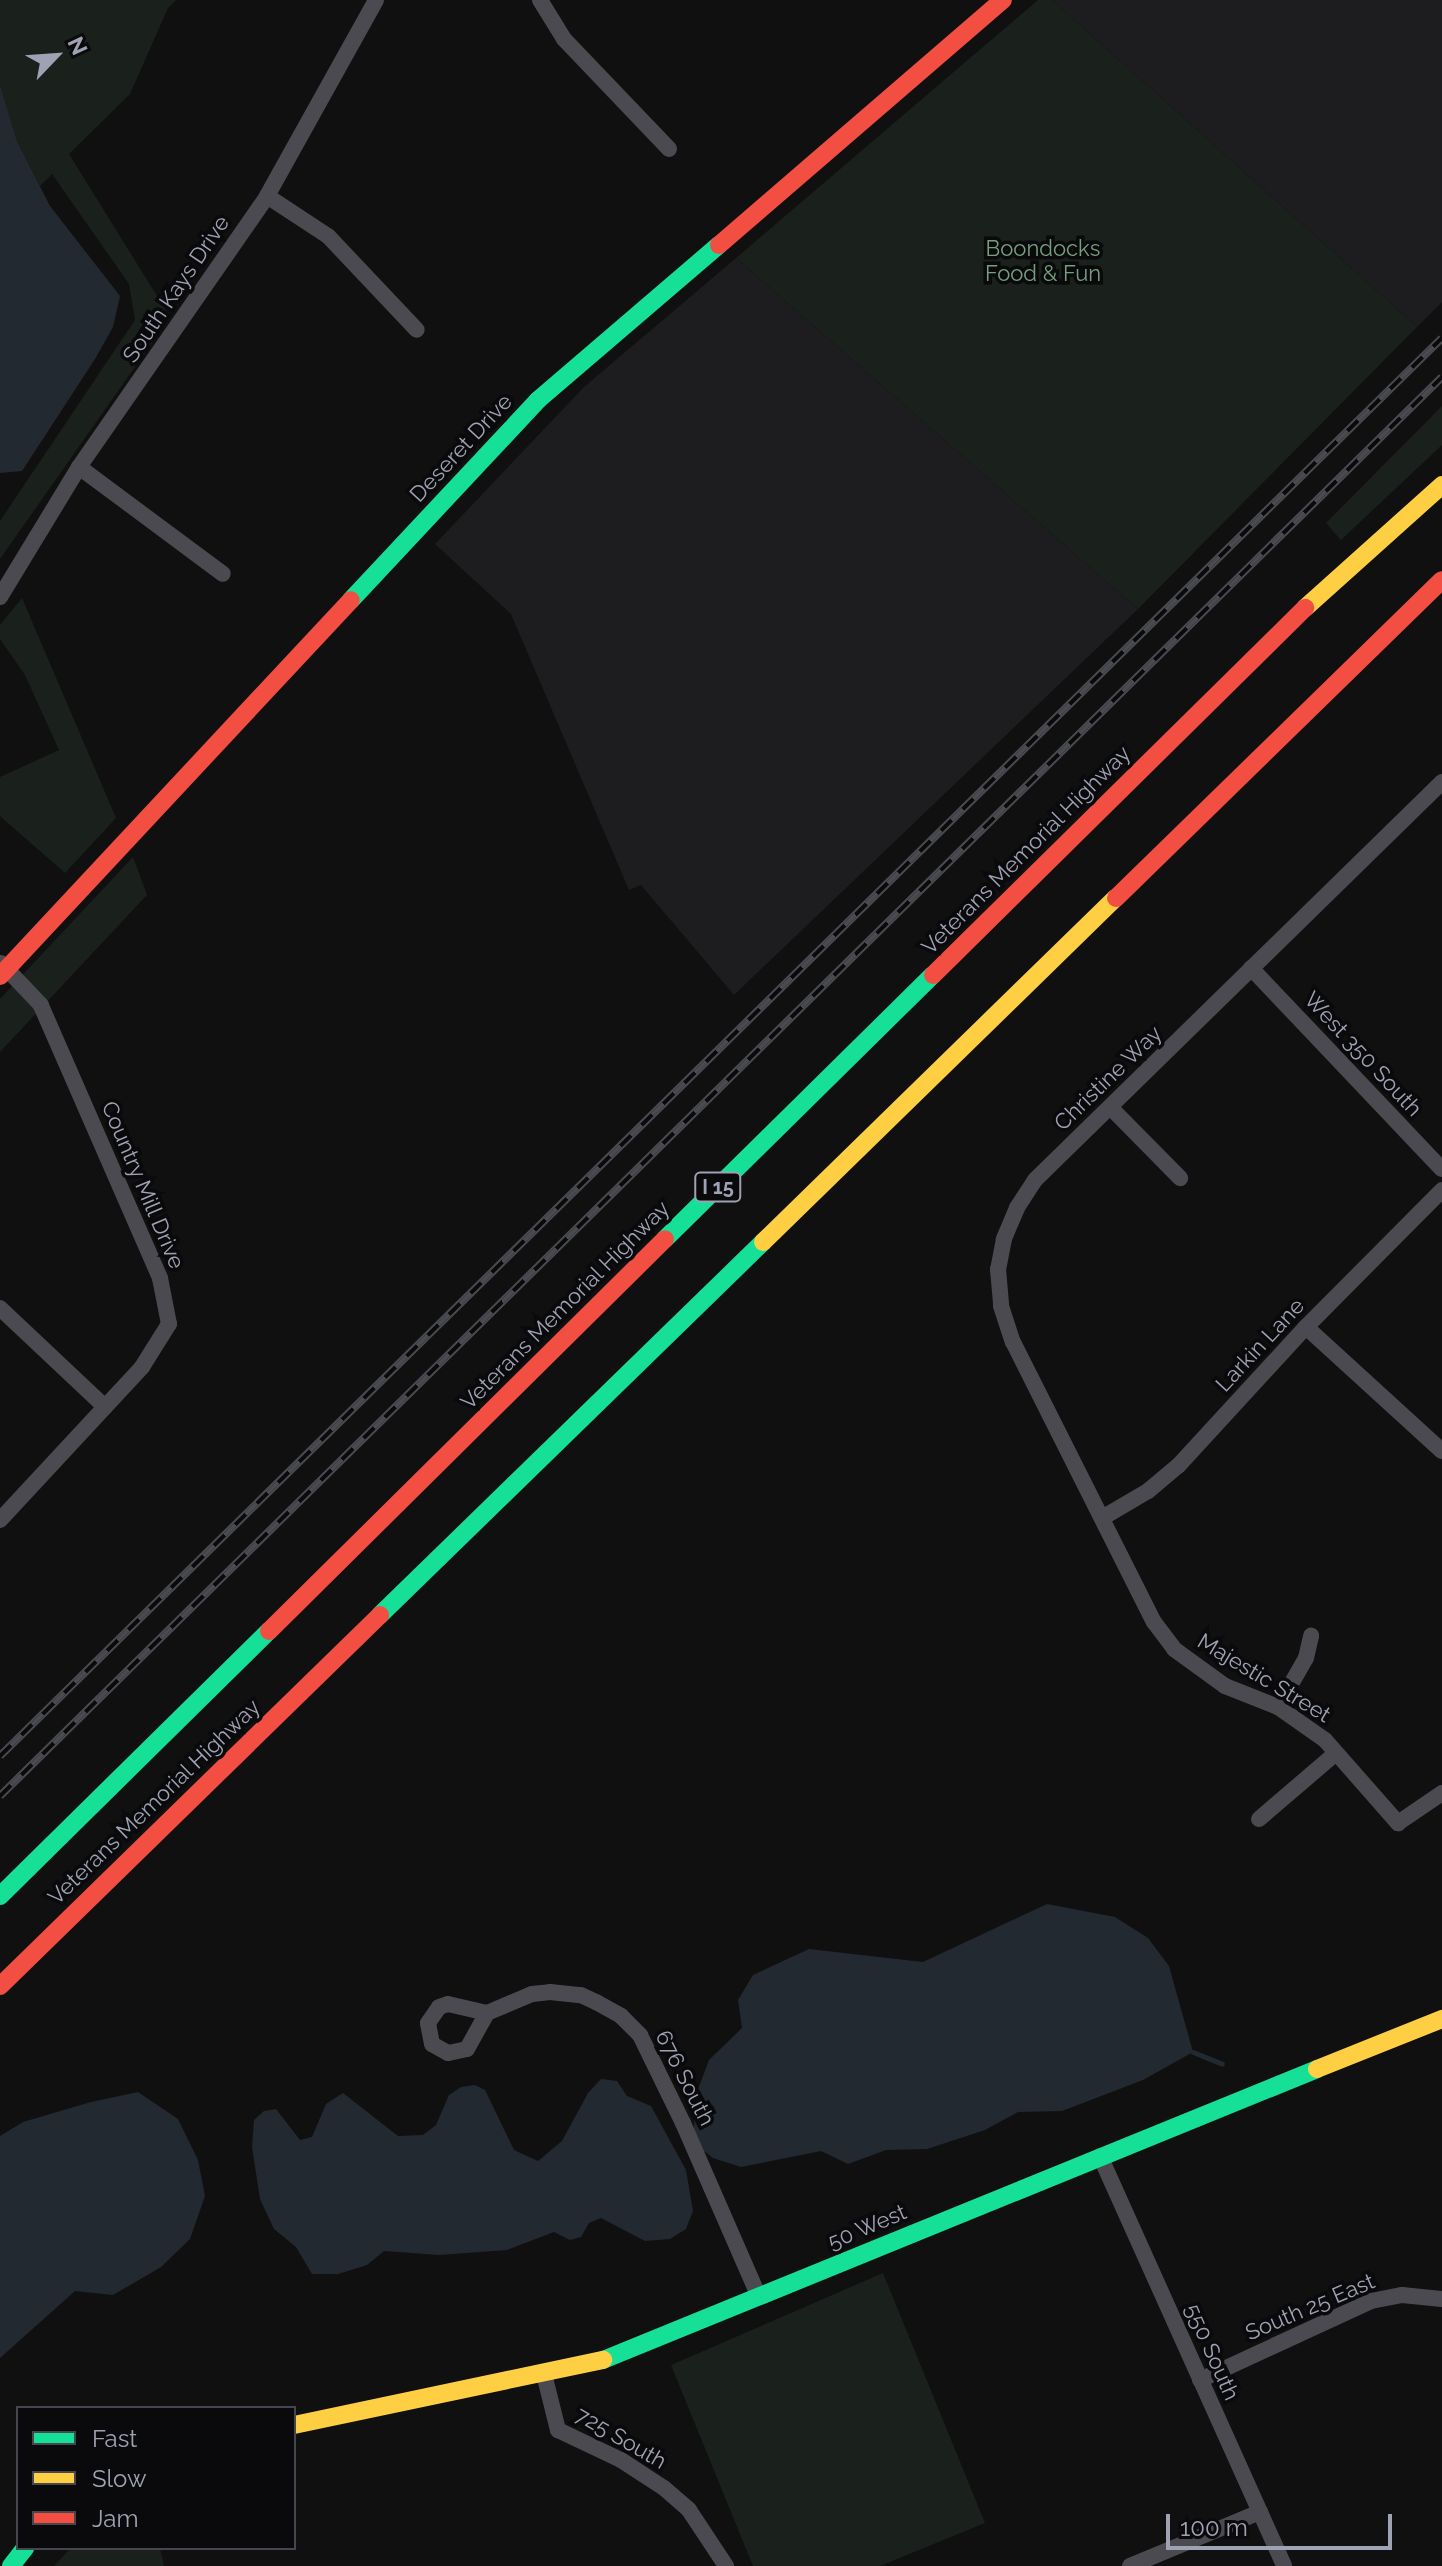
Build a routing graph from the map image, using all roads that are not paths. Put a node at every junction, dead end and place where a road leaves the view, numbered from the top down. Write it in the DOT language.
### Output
graph roads {
  1 [pos="376,0"];
  2 [pos="540,0"];
  3 [pos="1003,0"];
  4 [pos="669,149"];
  5 [pos="267,196"];
  6 [pos="417,330"];
  7 [pos="79,467"];
  8 [pos="1442,485"];
  9 [pos="223,574"];
  10 [pos="1442,580"];
  11 [pos="0,597"];
  12 [pos="1441,784"];
  13 [pos="1251,968"];
  14 [pos="2,969"];
  15 [pos="1110,1107"];
  16 [pos="1442,1169"];
  17 [pos="1180,1178"];
  18 [pos="1442,1190"];
  19 [pos="0,1308"];
  20 [pos="1306,1327"];
  21 [pos="105,1407"];
  22 [pos="1442,1451"];
  23 [pos="1080,1475"];
  24 [pos="1102,1518"];
  25 [pos="0,1520"];
  26 [pos="1311,1636"];
  27 [pos="1278,1707"];
  28 [pos="1336,1753"];
  29 [pos="1442,1793"];
  30 [pos="1259,1819"];
  31 [pos="0,1896"];
  32 [pos="0,1986"];
  33 [pos="487,2013"];
  34 [pos="1442,2019"];
  35 [pos="1100,2156"];
  36 [pos="759,2297"];
  37 [pos="1442,2299"];
  38 [pos="544,2374"];
  39 [pos="1200,2380"];
  40 [pos="296,2425"];
  41 [pos="1260,2512"];
  42 [pos="23,2550"];
  43 [pos="11,2566"];
  44 [pos="726,2566"];
  45 [pos="1130,2566"];
  46 [pos="1284,2566"];
  1 -- 5 [label="street, South Kays Drive"];
  2 -- 4 [label="street"];
  3 -- 14 [label="main road, Deseret Drive"];
  5 -- 6 [label="street"];
  5 -- 7 [label="street, South Kays Drive"];
  7 -- 9 [label="street"];
  7 -- 11 [label="street, South Kays Drive"];
  8 -- 31 [label="main road, Veterans Memorial Highway / I 15"];
  10 -- 32 [label="main road, Veterans Memorial Highway"];
  12 -- 13 [label="street, Christine Way"];
  13 -- 15 [label="street, Christine Way"];
  13 -- 16 [label="street, West 350 South"];
  14 -- 21 [label="street, Country Mill Drive"];
  15 -- 17 [label="street"];
  15 -- 23 [label="street, Christine Way"];
  18 -- 20 [label="street, Larkin Lane"];
  19 -- 21 [label="street"];
  20 -- 22 [label="street"];
  20 -- 24 [label="street, Larkin Lane"];
  21 -- 25 [label="street, Country Mill Drive"];
  23 -- 24 [label="street, Majestic Street"];
  24 -- 27 [label="street, Majestic Street"];
  26 -- 27 [label="street"];
  27 -- 28 [label="street, Majestic Street"];
  28 -- 29 [label="street, Majestic Street"];
  28 -- 30 [label="street"];
  33 -- 36 [label="street, 676 South"];
  34 -- 35 [label="main road, 50 West"];
  35 -- 36 [label="main road, 50 West"];
  35 -- 39 [label="street, 550 South"];
  36 -- 38 [label="main road, 50 West"];
  37 -- 39 [label="street, South 25 East"];
  38 -- 40 [label="main road, 50 West"];
  38 -- 44 [label="street, 725 South"];
  39 -- 41 [label="street, 550 South"];
  41 -- 45 [label="street"];
  41 -- 46 [label="street, 550 South"];
  42 -- 43 [label="main road"];
}
